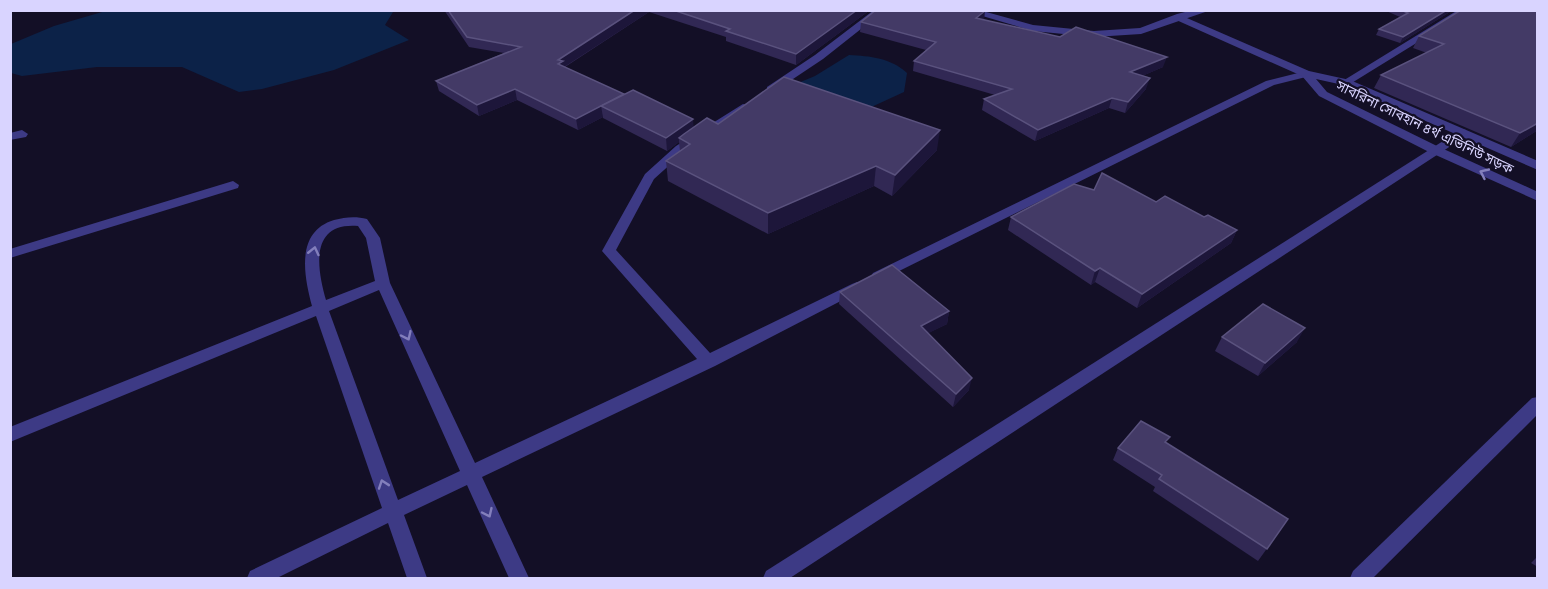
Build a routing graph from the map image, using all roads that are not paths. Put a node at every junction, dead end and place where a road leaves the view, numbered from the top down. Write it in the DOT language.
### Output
graph roads {
  1 [pos="881,10"];
  2 [pos="966,10"];
  3 [pos="1207,10"];
  4 [pos="1466,10"];
  5 [pos="1177,17"];
  6 [pos="1306,74"];
  7 [pos="1346,82"];
  8 [pos="1461,133"];
  9 [pos="1432,149"];
  10 [pos="1538,166"];
  11 [pos="233,185"];
  12 [pos="1538,197"];
  13 [pos="10,254"];
  14 [pos="383,283"];
  15 [pos="321,308"];
  16 [pos="709,362"];
  17 [pos="1538,403"];
  18 [pos="10,435"];
  19 [pos="470,473"];
  20 [pos="392,511"];
  21 [pos="257,579"];
  22 [pos="417,579"];
  23 [pos="519,579"];
  24 [pos="773,579"];
  25 [pos="1360,579"];
  1 -- 16 [label="street"];
  2 -- 5 [label="street"];
  3 -- 5 [label="street"];
  4 -- 7 [label="street"];
  5 -- 6 [label="street, সাবরিনা সোবহান ৪র্থ এভিনিউ সড়ক"];
  6 -- 7 [label="street, সাবরিনা সোবহান ৪র্থ এভিনিউ সড়ক"];
  6 -- 9 [label="street, সাবরিনা সোবহান ৪র্থ এভিনিউ সড়ক"];
  6 -- 16 [label="street"];
  7 -- 8 [label="street, সাবরিনা সোবহান ৪র্থ এভিনিউ সড়ক"];
  8 -- 9 [label="street"];
  8 -- 10 [label="street, সাবরিনা সোবহান ৪র্থ এভিনিউ সড়ক"];
  12 -- 9 [label="street, সাবরিনা সোবহান ৪র্থ এভিনিউ সড়ক, one-way"];
  9 -- 24 [label="street"];
  11 -- 13 [label="street"];
  14 -- 15 [label="street"];
  15 -- 14 [label="street, one-way"];
  14 -- 19 [label="street, one-way"];
  15 -- 18 [label="street"];
  20 -- 15 [label="street, one-way"];
  16 -- 19 [label="street"];
  17 -- 25 [label="street"];
  19 -- 20 [label="street"];
  19 -- 23 [label="street, one-way"];
  20 -- 21 [label="street"];
  20 -- 22 [label="street"];
}
